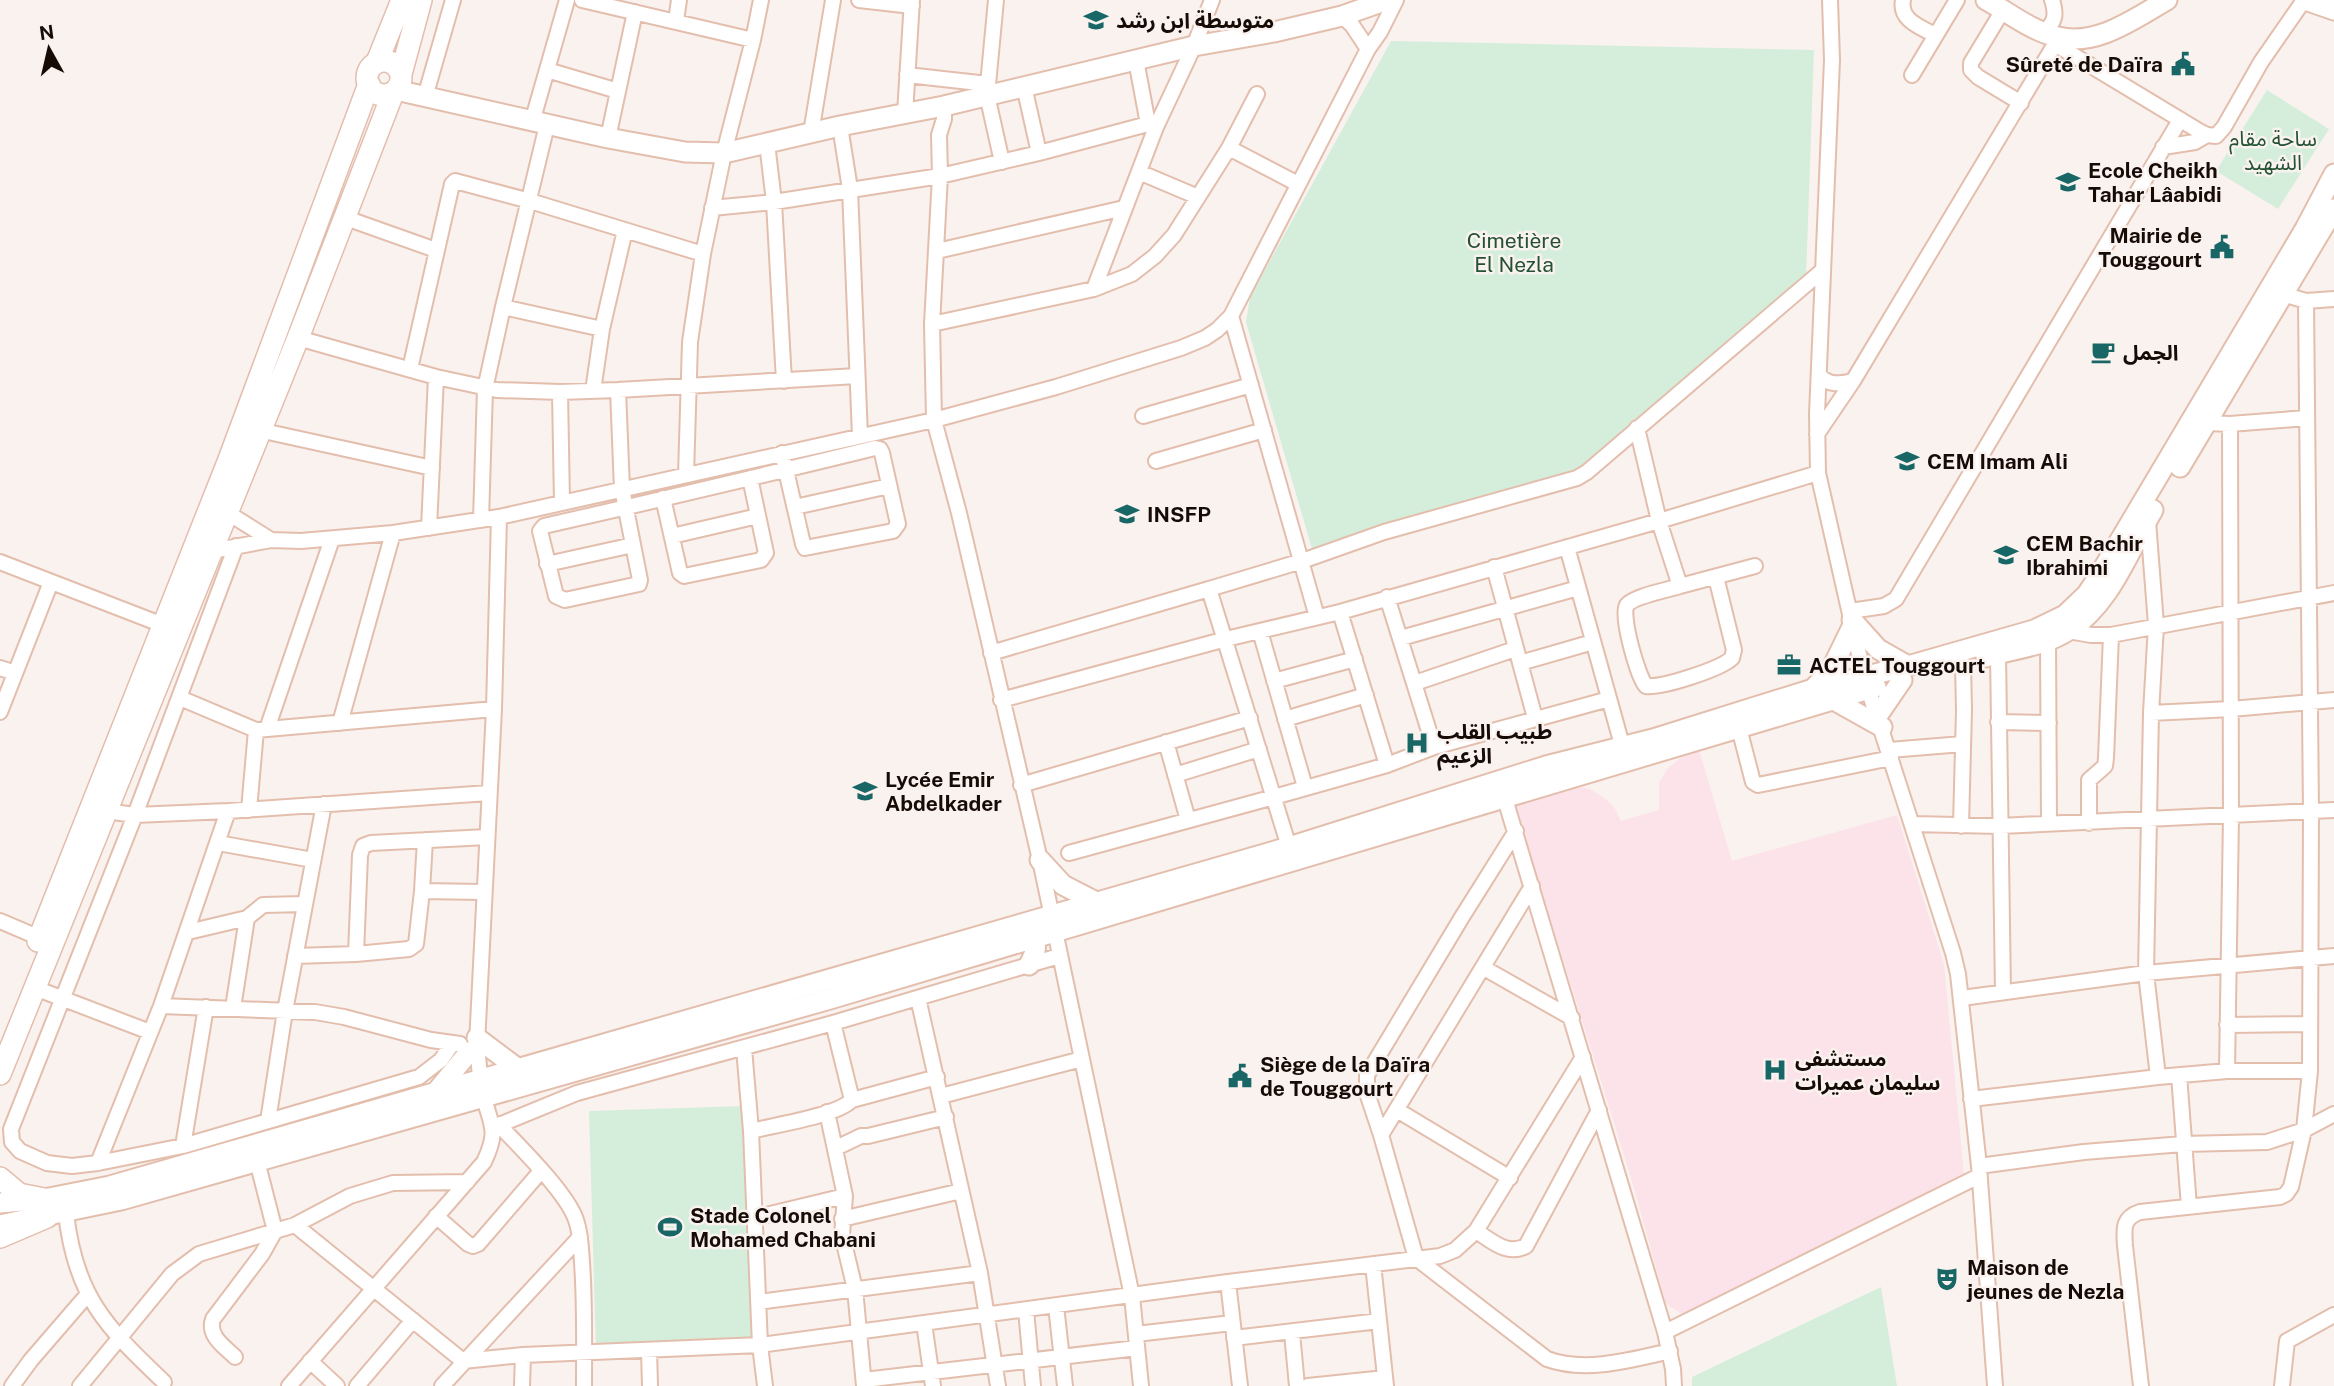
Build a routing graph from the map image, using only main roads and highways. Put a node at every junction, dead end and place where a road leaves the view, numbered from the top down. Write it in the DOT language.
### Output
graph roads {
  1 [pos="402,0"];
  2 [pos="421,0"];
  3 [pos="2167,0"];
  4 [pos="2304,0"];
  5 [pos="1375,2"];
  6 [pos="1995,5"];
  7 [pos="2334,10"];
  8 [pos="377,62"];
  9 [pos="369,84"];
  10 [pos="398,84"];
  11 [pos="2334,174"];
  12 [pos="2334,209"];
  13 [pos="2276,292"];
  14 [pos="1905,673"];
  15 [pos="1866,682"];
  16 [pos="1813,689"];
  17 [pos="1832,699"];
  18 [pos="1503,790"];
  19 [pos="1040,860"];
  20 [pos="1096,902"];
  21 [pos="1052,923"];
  22 [pos="1032,937"];
  23 [pos="1029,965"];
  24 [pos="0,1036"];
  25 [pos="517,1068"];
  26 [pos="0,1074"];
  27 [pos="482,1087"];
  28 [pos="436,1092"];
  29 [pos="0,1178"];
  30 [pos="0,1203"];
  31 [pos="52,1209"];
  32 [pos="0,1225"];
  33 [pos="0,1237"];
  1 -- 8 [label="highway"];
  2 -- 10 [label="highway"];
  3 -- 6 [label="main road"];
  4 -- 7 [label="main road"];
  5 -- 10 [label="main road"];
  8 -- 9 [label="highway"];
  8 -- 10 [label="highway"];
  9 -- 10 [label="highway"];
  9 -- 24 [label="highway"];
  10 -- 26 [label="highway"];
  11 -- 13 [label="main road"];
  12 -- 13 [label="main road"];
  13 -- 14 [label="main road"];
  13 -- 14 [label="main road"];
  14 -- 15 [label="main road"];
  14 -- 16 [label="main road"];
  14 -- 17 [label="main road"];
  15 -- 16 [label="main road"];
  15 -- 17 [label="main road"];
  16 -- 18 [label="main road"];
  17 -- 18 [label="main road"];
  18 -- 20 [label="main road"];
  18 -- 21 [label="main road"];
  19 -- 20 [label="main road"];
  20 -- 21 [label="main road"];
  21 -- 22 [label="main road"];
  21 -- 25 [label="main road"];
  22 -- 23 [label="main road"];
  22 -- 27 [label="main road"];
  25 -- 27 [label="main road"];
  25 -- 28 [label="main road"];
  27 -- 28 [label="main road"];
  27 -- 31 [label="main road"];
  28 -- 31 [label="main road"];
  29 -- 31 [label="highway"];
  30 -- 31 [label="main road"];
  31 -- 32 [label="main road"];
  31 -- 33 [label="highway"];
}
